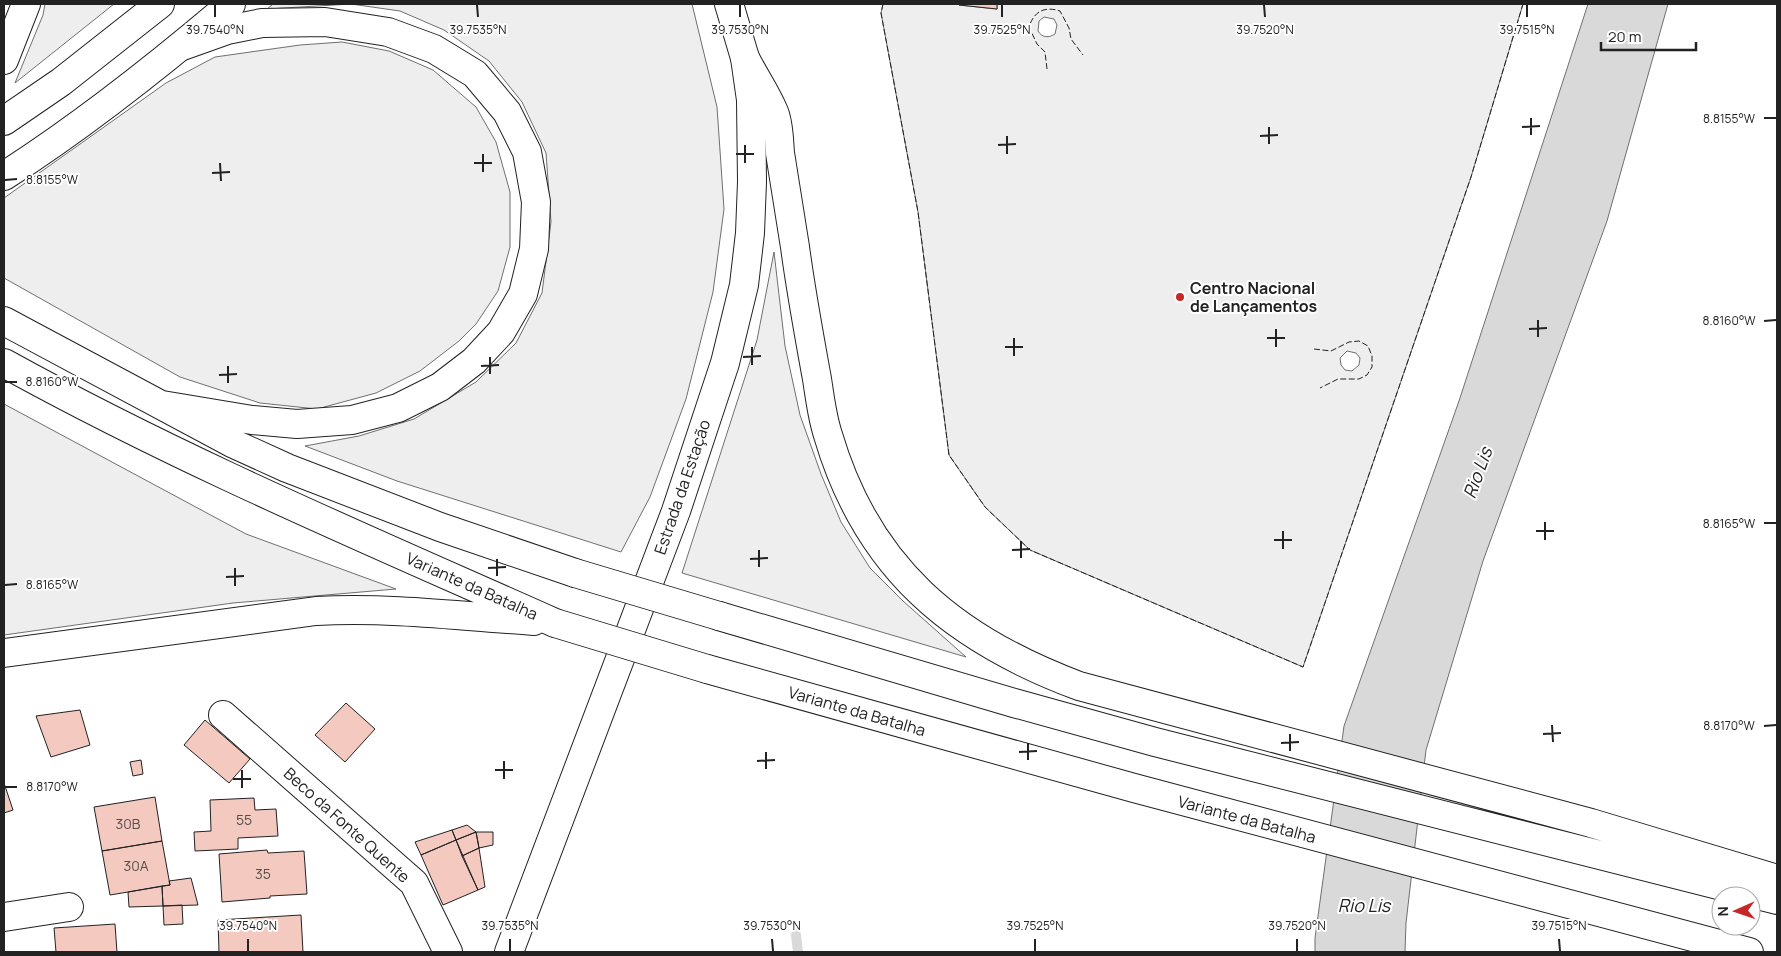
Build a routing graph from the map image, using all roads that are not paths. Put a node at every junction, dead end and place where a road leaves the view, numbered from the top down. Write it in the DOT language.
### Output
graph roads {
  1 [pos="26,4"];
  2 [pos="160,4"];
  3 [pos="230,4"];
  4 [pos="729,4"];
  5 [pos="182,46"];
  6 [pos="745,58"];
  7 [pos="4,60"];
  8 [pos="4,120"];
  9 [pos="4,176"];
  10 [pos="4,321"];
  11 [pos="4,363"];
  12 [pos="162,405"];
  13 [pos="555,623"];
  14 [pos="4,652"];
  15 [pos="223,715"];
  16 [pos="1777,879"];
  17 [pos="1777,900"];
  18 [pos="68,907"];
  19 [pos="4,918"];
  20 [pos="448,952"];
  21 [pos="509,952"];
  22 [pos="1749,952"];
  1 -- 7 [label="main road"];
  2 -- 8 [label="main road"];
  3 -- 5 [label="main road"];
  4 -- 6 [label="main road, Estrada da Estação"];
  5 -- 9 [label="main road"];
  5 -- 12 [label="main road"];
  6 -- 16 [label="main road"];
  6 -- 21 [label="main road, Estrada da Estação"];
  10 -- 12 [label="main road"];
  11 -- 13 [label="main road, Variante da Batalha"];
  12 -- 17 [label="main road, bridge"];
  13 -- 14 [label="main road"];
  13 -- 22 [label="main road, Variante da Batalha, bridge"];
  15 -- 20 [label="main road, Beco da Fonte Quente"];
  18 -- 19 [label="main road"];
}
